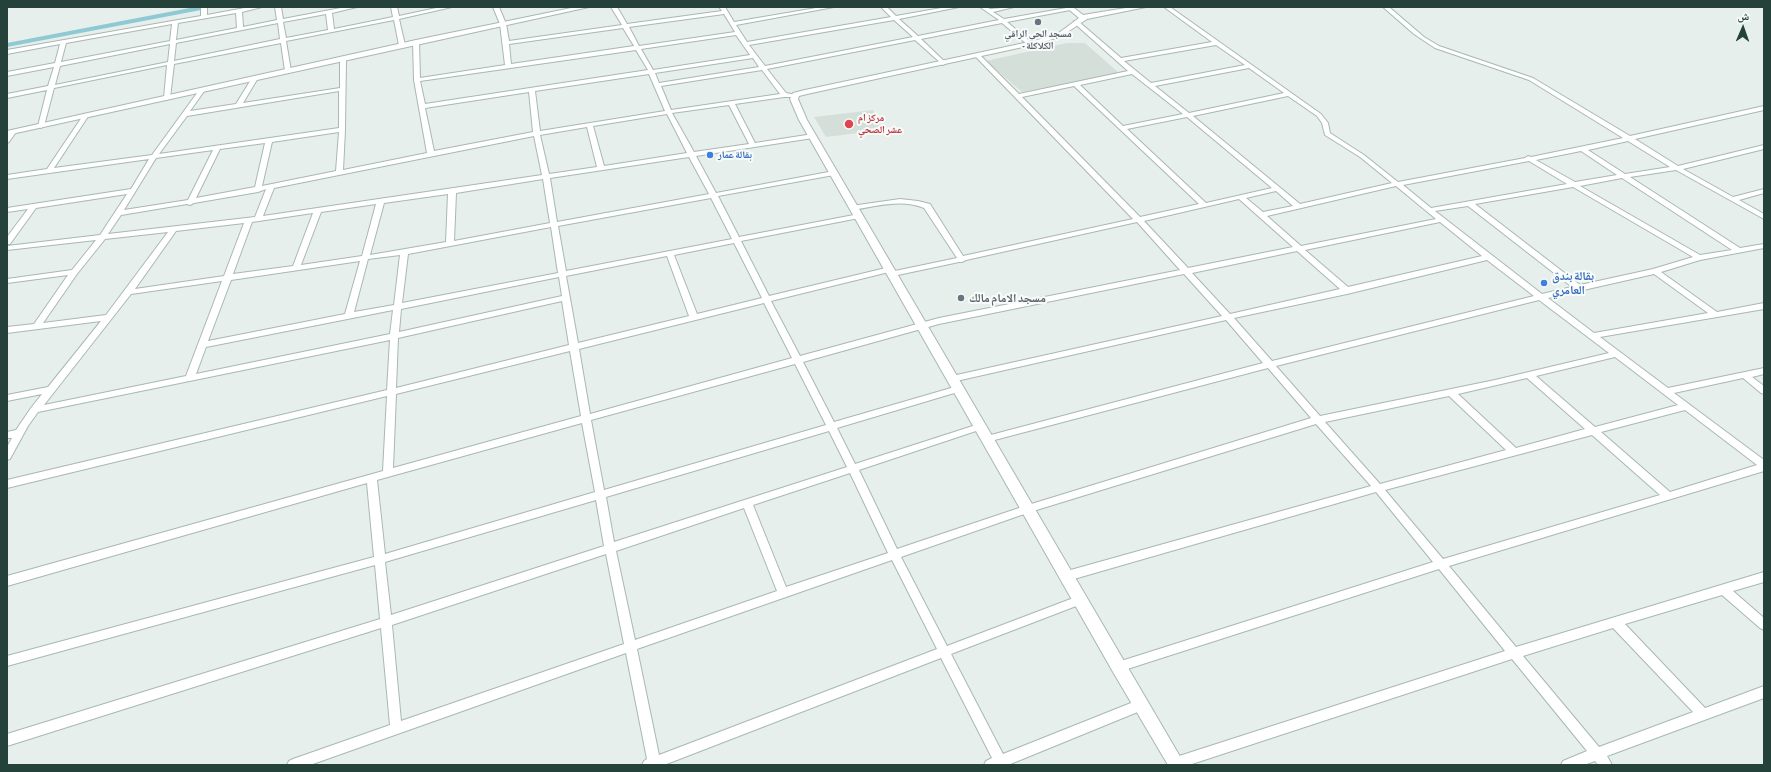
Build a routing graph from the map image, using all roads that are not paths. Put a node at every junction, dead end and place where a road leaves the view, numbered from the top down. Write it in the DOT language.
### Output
graph roads {
  1 [pos="204,7"];
  2 [pos="259,7"];
  3 [pos="278,7"];
  4 [pos="354,7"];
  5 [pos="394,7"];
  6 [pos="449,7"];
  7 [pos="496,7"];
  8 [pos="586,7"];
  9 [pos="614,7"];
  10 [pos="831,7"];
  11 [pos="884,7"];
  12 [pos="956,7"];
  13 [pos="1011,7"];
  14 [pos="1143,7"];
  15 [pos="1167,7"];
  16 [pos="1386,7"];
  17 [pos="1069,8"];
  18 [pos="724,9"];
  19 [pos="986,9"];
  20 [pos="239,10"];
  21 [pos="329,12"];
  22 [pos="204,17"];
  23 [pos="395,18"];
  24 [pos="896,19"];
  25 [pos="1079,20"];
  26 [pos="1003,21"];
  27 [pos="175,22"];
  28 [pos="280,22"];
  29 [pos="503,24"];
  30 [pos="732,24"];
  31 [pos="624,26"];
  32 [pos="240,30"];
  33 [pos="331,31"];
  34 [pos="737,33"];
  35 [pos="918,38"];
  36 [pos="282,41"];
  37 [pos="64,42"];
  38 [pos="416,42"];
  39 [pos="1216,42"];
  40 [pos="172,43"];
  41 [pos="506,43"];
  42 [pos="745,44"];
  43 [pos="1030,44"];
  44 [pos="402,45"];
  45 [pos="639,47"];
  46 [pos="7,52"];
  47 [pos="755,56"];
  48 [pos="978,56"];
  49 [pos="343,59"];
  50 [pos="1120,60"];
  51 [pos="171,63"];
  52 [pos="943,63"];
  53 [pos="56,65"];
  54 [pos="508,66"];
  55 [pos="1250,66"];
  56 [pos="764,68"];
  57 [pos="288,71"];
  58 [pos="651,71"];
  59 [pos="1133,72"];
  60 [pos="7,74"];
  61 [pos="255,78"];
  62 [pos="417,80"];
  63 [pos="1075,84"];
  64 [pos="657,85"];
  65 [pos="1150,85"];
  66 [pos="50,88"];
  67 [pos="342,89"];
  68 [pos="532,89"];
  69 [pos="202,90"];
  70 [pos="1290,94"];
  71 [pos="784,95"];
  72 [pos="7,96"];
  73 [pos="794,96"];
  74 [pos="1018,96"];
  75 [pos="167,98"];
  76 [pos="730,103"];
  77 [pos="238,106"];
  78 [pos="423,106"];
  79 [pos="1762,110"];
  80 [pos="669,113"];
  81 [pos="185,114"];
  82 [pos="1188,115"];
  83 [pos="86,116"];
  84 [pos="590,124"];
  85 [pos="41,126"];
  86 [pos="1123,128"];
  87 [pos="342,130"];
  88 [pos="10,133"];
  89 [pos="537,134"];
  90 [pos="813,136"];
  91 [pos="1628,138"];
  92 [pos="7,141"];
  93 [pos="269,141"];
  94 [pos="753,146"];
  95 [pos="1764,147"];
  96 [pos="217,148"];
  97 [pos="1582,149"];
  98 [pos="431,154"];
  99 [pos="154,156"];
  100 [pos="692,156"];
  101 [pos="1528,158"];
  102 [pos="601,168"];
  103 [pos="1677,168"];
  104 [pos="49,171"];
  105 [pos="339,172"];
  106 [pos="834,173"];
  107 [pos="546,176"];
  108 [pos="1623,176"];
  109 [pos="7,177"];
  110 [pos="1397,184"];
  111 [pos="1572,185"];
  112 [pos="271,187"];
  113 [pos="1277,189"];
  114 [pos="258,190"];
  115 [pos="133,191"];
  116 [pos="1764,191"];
  117 [pos="452,192"];
  118 [pos="714,196"];
  119 [pos="1242,198"];
  120 [pos="1733,199"];
  121 [pos="380,200"];
  122 [pos="190,203"];
  123 [pos="1469,203"];
  124 [pos="34,206"];
  125 [pos="1205,206"];
  126 [pos="1299,207"];
  127 [pos="318,209"];
  128 [pos="7,210"];
  129 [pos="1430,210"];
  130 [pos="857,212"];
  131 [pos="118,213"];
  132 [pos="1261,215"];
  133 [pos="1764,217"];
  134 [pos="258,218"];
  135 [pos="249,220"];
  136 [pos="1139,220"];
  137 [pos="1441,220"];
  138 [pos="554,224"];
  139 [pos="174,228"];
  140 [pos="103,236"];
  141 [pos="735,240"];
  142 [pos="7,242"];
  143 [pos="450,242"];
  144 [pos="1764,246"];
  145 [pos="7,248"];
  146 [pos="1298,249"];
  147 [pos="1739,251"];
  148 [pos="404,252"];
  149 [pos="670,253"];
  150 [pos="1488,257"];
  151 [pos="365,258"];
  152 [pos="1699,258"];
  153 [pos="962,260"];
  154 [pos="296,268"];
  155 [pos="892,271"];
  156 [pos="1656,271"];
  157 [pos="74,272"];
  158 [pos="1188,272"];
  159 [pos="562,274"];
  160 [pos="226,278"];
  161 [pos="7,281"];
  162 [pos="1578,288"];
  163 [pos="1347,291"];
  164 [pos="128,292"];
  165 [pos="1540,297"];
  166 [pos="565,298"];
  167 [pos="765,299"];
  168 [pos="1764,306"];
  169 [pos="397,307"];
  170 [pos="1716,315"];
  171 [pos="349,316"];
  172 [pos="1227,316"];
  173 [pos="108,317"];
  174 [pos="694,317"];
  175 [pos="37,325"];
  176 [pos="921,325"];
  177 [pos="7,330"];
  178 [pos="394,336"];
  179 [pos="1593,336"];
  180 [pos="202,345"];
  181 [pos="574,346"];
  182 [pos="1617,354"];
  183 [pos="797,361"];
  184 [pos="1268,364"];
  185 [pos="1764,371"];
  186 [pos="1529,375"];
  187 [pos="1744,375"];
  188 [pos="190,377"];
  189 [pos="955,384"];
  190 [pos="49,390"];
  191 [pos="1667,391"];
  192 [pos="391,392"];
  193 [pos="1451,392"];
  194 [pos="1764,392"];
  195 [pos="7,398"];
  196 [pos="1687,406"];
  197 [pos="34,410"];
  198 [pos="586,420"];
  199 [pos="1317,420"];
  200 [pos="979,426"];
  201 [pos="832,428"];
  202 [pos="1594,431"];
  203 [pos="19,433"];
  204 [pos="7,435"];
  205 [pos="987,439"];
  206 [pos="1514,452"];
  207 [pos="7,456"];
  208 [pos="1764,466"];
  209 [pos="852,467"];
  210 [pos="388,473"];
  211 [pos="372,478"];
  212 [pos="7,484"];
  213 [pos="1378,488"];
  214 [pos="601,495"];
  215 [pos="1668,496"];
  216 [pos="747,502"];
  217 [pos="1028,509"];
  218 [pos="610,547"];
  219 [pos="895,556"];
  220 [pos="379,560"];
  221 [pos="1442,564"];
  222 [pos="1067,576"];
  223 [pos="1764,577"];
  224 [pos="7,581"];
  225 [pos="1724,590"];
  226 [pos="783,593"];
  227 [pos="1080,600"];
  228 [pos="385,622"];
  229 [pos="1616,623"];
  230 [pos="1764,626"];
  231 [pos="630,648"];
  232 [pos="945,652"];
  233 [pos="1515,653"];
  234 [pos="7,661"];
  235 [pos="1118,667"];
  236 [pos="1764,692"];
  237 [pos="1141,705"];
  238 [pos="1704,715"];
  239 [pos="396,729"];
  240 [pos="7,740"];
  241 [pos="1597,754"];
  242 [pos="652,764"];
  243 [pos="997,764"];
  244 [pos="1176,764"];
  245 [pos="293,765"];
  246 [pos="1567,765"];
  247 [pos="1606,765"];
  1 -- 22 [label="street"];
  2 -- 20 [label="street"];
  3 -- 28 [label="street"];
  4 -- 21 [label="street"];
  5 -- 23 [label="street"];
  6 -- 23 [label="street"];
  7 -- 29 [label="street"];
  8 -- 29 [label="street"];
  9 -- 31 [label="street"];
  10 -- 30 [label="street"];
  11 -- 24 [label="street"];
  12 -- 24 [label="street"];
  13 -- 19 [label="street"];
  14 -- 25 [label="street"];
  15 -- 39 [label="street"];
  16 -- 91 [label="street"];
  17 -- 25 [label="street"];
  17 -- 26 [label="street"];
  18 -- 30 [label="street"];
  18 -- 31 [label="street"];
  19 -- 26 [label="street"];
  20 -- 22 [label="street"];
  20 -- 32 [label="street"];
  21 -- 28 [label="street"];
  21 -- 33 [label="street"];
  22 -- 27 [label="street"];
  23 -- 33 [label="street"];
  23 -- 44 [label="street"];
  24 -- 35 [label="street"];
  24 -- 42 [label="street"];
  25 -- 43 [label="street"];
  25 -- 50 [label="street"];
  26 -- 35 [label="street"];
  26 -- 43 [label="street"];
  27 -- 37 [label="street"];
  27 -- 40 [label="street"];
  28 -- 32 [label="street"];
  28 -- 36 [label="street"];
  29 -- 38 [label="street"];
  29 -- 41 [label="street"];
  30 -- 34 [label="street"];
  31 -- 41 [label="street"];
  31 -- 45 [label="street"];
  32 -- 40 [label="street"];
  33 -- 36 [label="street"];
  34 -- 42 [label="street"];
  34 -- 45 [label="street"];
  35 -- 52 [label="street"];
  35 -- 56 [label="street"];
  36 -- 51 [label="street"];
  36 -- 57 [label="street"];
  37 -- 46 [label="street"];
  37 -- 53 [label="street"];
  38 -- 44 [label="street"];
  38 -- 62 [label="street"];
  39 -- 50 [label="street"];
  39 -- 55 [label="street"];
  40 -- 51 [label="street"];
  40 -- 53 [label="street"];
  41 -- 54 [label="street"];
  42 -- 47 [label="street"];
  43 -- 48 [label="street"];
  44 -- 49 [label="street"];
  45 -- 54 [label="street"];
  45 -- 58 [label="street"];
  47 -- 56 [label="street"];
  47 -- 58 [label="street"];
  48 -- 52 [label="street"];
  48 -- 74 [label="street"];
  49 -- 57 [label="street"];
  49 -- 67 [label="street"];
  50 -- 59 [label="street"];
  51 -- 66 [label="street"];
  51 -- 75 [label="street"];
  52 -- 73 [label="street"];
  53 -- 60 [label="street"];
  53 -- 66 [label="street"];
  54 -- 62 [label="street"];
  55 -- 65 [label="street"];
  55 -- 70 [label="street"];
  56 -- 64 [label="street"];
  56 -- 71 [label="street"];
  57 -- 61 [label="street"];
  58 -- 64 [label="street"];
  58 -- 68 [label="street"];
  59 -- 63 [label="street"];
  59 -- 65 [label="street"];
  61 -- 69 [label="street"];
  61 -- 77 [label="street"];
  62 -- 78 [label="street"];
  63 -- 74 [label="street"];
  63 -- 86 [label="street"];
  64 -- 80 [label="street"];
  65 -- 82 [label="street"];
  66 -- 72 [label="street"];
  66 -- 85 [label="street"];
  67 -- 77 [label="street"];
  67 -- 87 [label="street"];
  68 -- 78 [label="street"];
  68 -- 89 [label="street"];
  69 -- 75 [label="street"];
  69 -- 81 [label="street"];
  70 -- 82 [label="street"];
  70 -- 110 [label="street"];
  71 -- 73 [label="street"];
  71 -- 76 [label="street"];
  73 -- 90 [label="street"];
  74 -- 136 [label="street"];
  75 -- 83 [label="street"];
  76 -- 80 [label="street"];
  76 -- 94 [label="street"];
  77 -- 81 [label="street"];
  78 -- 98 [label="street"];
  79 -- 91 [label="street"];
  80 -- 84 [label="street"];
  80 -- 100 [label="street"];
  81 -- 99 [label="street"];
  82 -- 86 [label="street"];
  82 -- 113 [label="street"];
  83 -- 85 [label="street"];
  83 -- 104 [label="street"];
  84 -- 89 [label="street"];
  84 -- 102 [label="street"];
  85 -- 88 [label="street"];
  86 -- 125 [label="street"];
  87 -- 93 [label="street"];
  87 -- 105 [label="street"];
  88 -- 92 [label="street"];
  89 -- 98 [label="street"];
  89 -- 107 [label="street"];
  90 -- 94 [label="street"];
  90 -- 106 [label="street"];
  91 -- 97 [label="street"];
  91 -- 103 [label="street"];
  93 -- 96 [label="street"];
  93 -- 114 [label="street"];
  94 -- 100 [label="street"];
  95 -- 103 [label="street"];
  96 -- 99 [label="street"];
  96 -- 122 [label="street"];
  97 -- 101 [label="street"];
  97 -- 108 [label="street"];
  98 -- 105 [label="street"];
  99 -- 104 [label="street"];
  99 -- 115 [label="street"];
  100 -- 102 [label="street"];
  100 -- 118 [label="street"];
  101 -- 110 [label="street"];
  101 -- 111 [label="street"];
  102 -- 107 [label="street"];
  103 -- 108 [label="street"];
  103 -- 120 [label="street"];
  104 -- 109 [label="street"];
  105 -- 112 [label="street"];
  106 -- 118 [label="street"];
  106 -- 130 [label="street"];
  107 -- 117 [label="street"];
  107 -- 138 [label="street"];
  108 -- 111 [label="street"];
  108 -- 147 [label="street"];
  110 -- 126 [label="street"];
  110 -- 129 [label="street"];
  111 -- 123 [label="street"];
  111 -- 152 [label="street"];
  112 -- 114 [label="street"];
  112 -- 134 [label="street"];
  113 -- 119 [label="street"];
  113 -- 126 [label="street"];
  114 -- 122 [label="street"];
  115 -- 124 [label="street"];
  115 -- 131 [label="street"];
  116 -- 120 [label="street"];
  117 -- 121 [label="street"];
  117 -- 143 [label="street"];
  118 -- 138 [label="street"];
  118 -- 141 [label="street"];
  119 -- 125 [label="street"];
  119 -- 132 [label="street"];
  120 -- 133 [label="street"];
  121 -- 127 [label="street"];
  121 -- 151 [label="street"];
  122 -- 131 [label="street"];
  123 -- 129 [label="street"];
  123 -- 162 [label="street"];
  124 -- 128 [label="street"];
  124 -- 142 [label="street"];
  125 -- 136 [label="street"];
  126 -- 132 [label="street"];
  127 -- 134 [label="street"];
  127 -- 154 [label="street"];
  129 -- 137 [label="street"];
  130 -- 141 [label="street"];
  130 -- 153 [label="street"];
  130 -- 155 [label="street"];
  131 -- 140 [label="street"];
  132 -- 146 [label="street"];
  134 -- 135 [label="street"];
  135 -- 139 [label="street"];
  135 -- 160 [label="street"];
  136 -- 153 [label="street"];
  136 -- 158 [label="street"];
  137 -- 146 [label="street"];
  137 -- 150 [label="street"];
  138 -- 143 [label="street"];
  138 -- 159 [label="street"];
  139 -- 140 [label="street"];
  139 -- 164 [label="street"];
  140 -- 145 [label="street"];
  140 -- 157 [label="street"];
  141 -- 149 [label="street"];
  141 -- 167 [label="street"];
  143 -- 148 [label="street"];
  144 -- 147 [label="street"];
  146 -- 158 [label="street"];
  146 -- 163 [label="street"];
  147 -- 152 [label="street"];
  148 -- 151 [label="street"];
  148 -- 169 [label="street"];
  149 -- 159 [label="street"];
  149 -- 174 [label="street"];
  150 -- 163 [label="street"];
  150 -- 165 [label="street"];
  151 -- 154 [label="street"];
  151 -- 171 [label="street"];
  152 -- 156 [label="street"];
  153 -- 155 [label="street"];
  154 -- 160 [label="street"];
  155 -- 167 [label="street"];
  155 -- 176 [label="street"];
  156 -- 162 [label="street"];
  156 -- 170 [label="street"];
  157 -- 161 [label="street"];
  157 -- 175 [label="street"];
  158 -- 172 [label="street"];
  158 -- 176 [label="street"];
  159 -- 166 [label="street"];
  159 -- 169 [label="street"];
  160 -- 164 [label="street"];
  160 -- 180 [label="street"];
  162 -- 165 [label="street"];
  163 -- 172 [label="street"];
  164 -- 173 [label="street"];
  165 -- 179 [label="street"];
  165 -- 184 [label="street"];
  166 -- 178 [label="street"];
  166 -- 181 [label="street"];
  167 -- 174 [label="street"];
  167 -- 183 [label="street"];
  168 -- 170 [label="street"];
  169 -- 171 [label="street"];
  169 -- 178 [label="street"];
  170 -- 179 [label="street"];
  171 -- 180 [label="street"];
  172 -- 184 [label="street"];
  172 -- 189 [label="street"];
  173 -- 175 [label="street"];
  173 -- 190 [label="street"];
  174 -- 181 [label="street"];
  175 -- 177 [label="street"];
  176 -- 183 [label="street"];
  176 -- 189 [label="street"];
  178 -- 188 [label="street"];
  178 -- 192 [label="street"];
  179 -- 182 [label="street"];
  180 -- 188 [label="street"];
  181 -- 192 [label="street"];
  181 -- 198 [label="street"];
  182 -- 186 [label="street"];
  182 -- 191 [label="street"];
  183 -- 198 [label="street"];
  183 -- 201 [label="street"];
  184 -- 199 [label="street"];
  184 -- 205 [label="street"];
  185 -- 187 [label="street"];
  186 -- 193 [label="street"];
  186 -- 202 [label="street"];
  187 -- 191 [label="street"];
  187 -- 194 [label="street"];
  188 -- 197 [label="street"];
  189 -- 200 [label="street"];
  189 -- 201 [label="street"];
  190 -- 195 [label="street"];
  190 -- 197 [label="street"];
  191 -- 196 [label="street"];
  192 -- 210 [label="street"];
  192 -- 212 [label="street"];
  193 -- 199 [label="street"];
  193 -- 206 [label="street"];
  196 -- 202 [label="street"];
  196 -- 208 [label="street"];
  197 -- 203 [label="street"];
  198 -- 210 [label="street"];
  198 -- 214 [label="street"];
  199 -- 213 [label="street"];
  199 -- 217 [label="street"];
  200 -- 205 [label="street"];
  200 -- 209 [label="street"];
  201 -- 209 [label="street"];
  201 -- 214 [label="street"];
  202 -- 206 [label="street"];
  202 -- 215 [label="street"];
  203 -- 204 [label="street"];
  203 -- 207 [label="street"];
  205 -- 217 [label="street"];
  206 -- 213 [label="street"];
  208 -- 215 [label="street"];
  209 -- 216 [label="street"];
  209 -- 219 [label="street"];
  210 -- 211 [label="street"];
  211 -- 220 [label="street"];
  211 -- 224 [label="street"];
  213 -- 221 [label="street"];
  213 -- 222 [label="street"];
  214 -- 218 [label="street"];
  214 -- 220 [label="street"];
  215 -- 221 [label="street"];
  216 -- 218 [label="street"];
  216 -- 226 [label="street"];
  217 -- 219 [label="street"];
  217 -- 222 [label="street"];
  218 -- 228 [label="street"];
  218 -- 231 [label="street"];
  219 -- 226 [label="street"];
  219 -- 232 [label="street"];
  220 -- 228 [label="street"];
  220 -- 234 [label="street"];
  221 -- 233 [label="street"];
  221 -- 235 [label="street"];
  222 -- 227 [label="street"];
  223 -- 225 [label="street"];
  225 -- 229 [label="street"];
  225 -- 230 [label="street"];
  226 -- 231 [label="street"];
  227 -- 232 [label="street"];
  227 -- 235 [label="street"];
  228 -- 239 [label="street"];
  228 -- 240 [label="street"];
  229 -- 233 [label="street"];
  229 -- 238 [label="street"];
  231 -- 239 [label="street"];
  231 -- 242 [label="street"];
  232 -- 242 [label="street"];
  232 -- 243 [label="street"];
  233 -- 241 [label="street"];
  233 -- 244 [label="street"];
  235 -- 237 [label="street"];
  236 -- 238 [label="street"];
  237 -- 243 [label="street"];
  237 -- 244 [label="street"];
  238 -- 241 [label="street"];
  239 -- 245 [label="street"];
  241 -- 246 [label="street"];
  241 -- 247 [label="street"];
}
